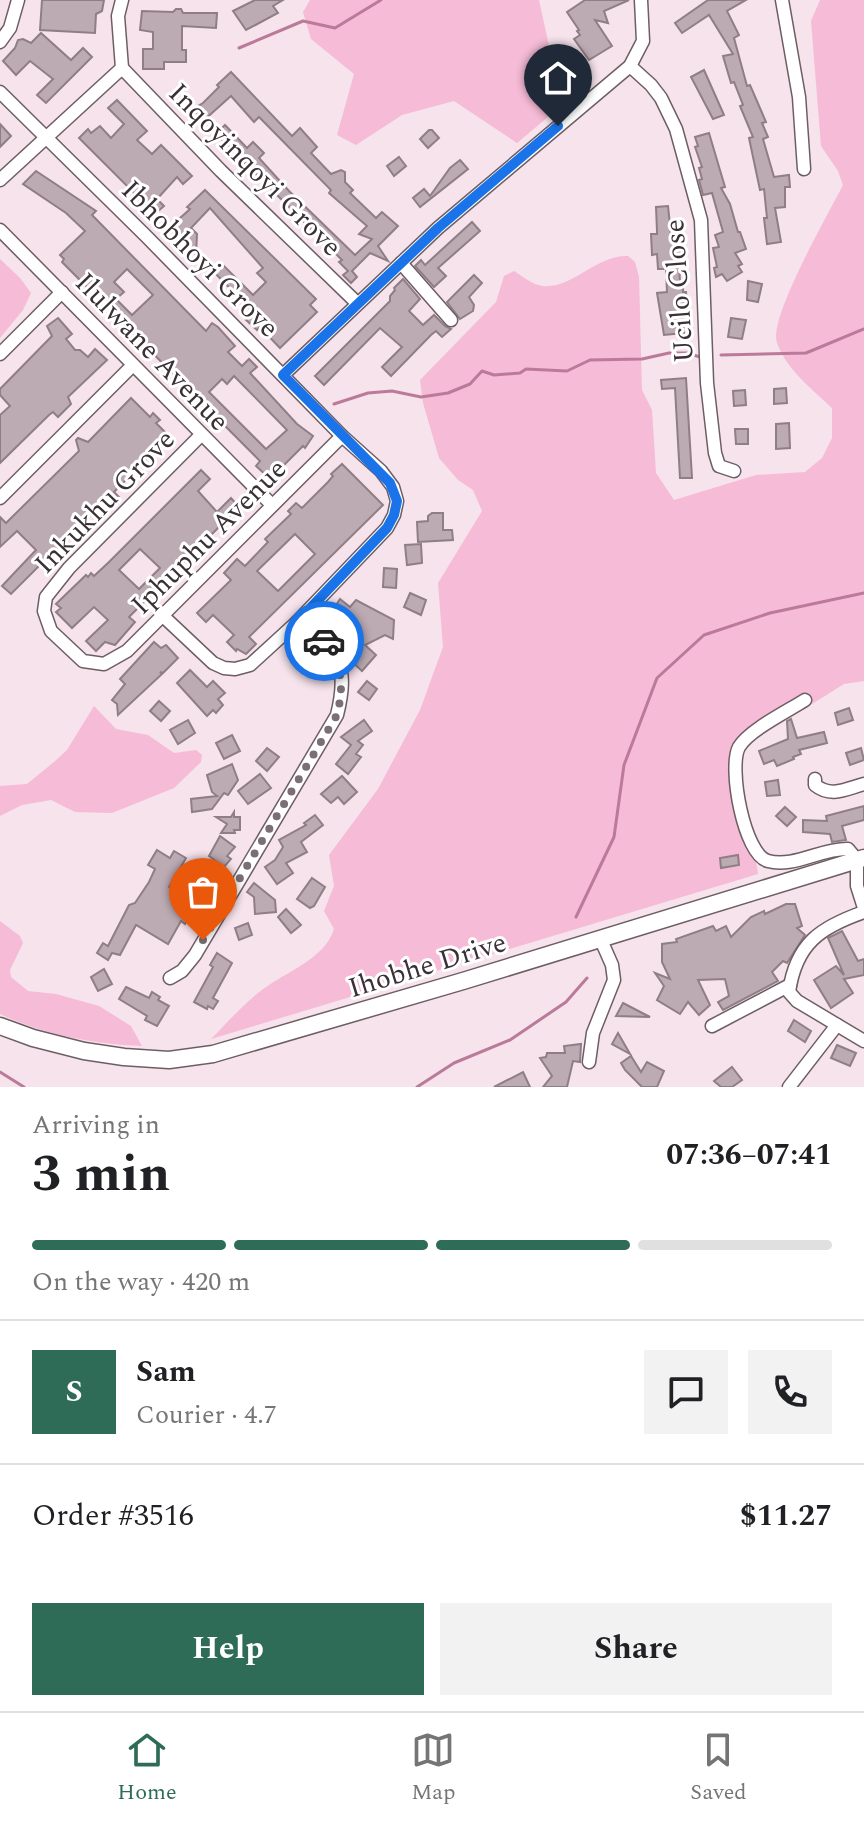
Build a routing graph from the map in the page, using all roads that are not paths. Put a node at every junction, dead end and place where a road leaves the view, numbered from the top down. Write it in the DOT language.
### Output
graph roads {
  1 [pos="18,0"];
  2 [pos="122,0"];
  3 [pos="641,0"];
  4 [pos="782,0"];
  5 [pos="0,42"];
  6 [pos="630,66"];
  7 [pos="122,68"];
  8 [pos="0,92"];
  9 [pos="46,137"];
  10 [pos="804,169"];
  11 [pos="0,180"];
  12 [pos="0,230"];
  13 [pos="401,263"];
  14 [pos="62,292"];
  15 [pos="357,303"];
  16 [pos="451,320"];
  17 [pos="0,354"];
  18 [pos="132,366"];
  19 [pos="283,375"];
  20 [pos="201,435"];
  21 [pos="342,436"];
  22 [pos="734,471"];
  23 [pos="0,498"];
  24 [pos="272,505"];
  25 [pos="163,616"];
  26 [pos="296,623"];
  27 [pos="104,664"];
  28 [pos="805,700"];
  29 [pos="815,779"];
  30 [pos="864,784"];
  31 [pos="861,859"];
  32 [pos="864,910"];
  33 [pos="601,940"];
  34 [pos="170,978"];
  35 [pos="790,985"];
  36 [pos="837,1025"];
  37 [pos="0,1026"];
  38 [pos="712,1026"];
  39 [pos="864,1041"];
  40 [pos="589,1062"];
  41 [pos="789,1087"];
  1 -- 5 [label="street"];
  2 -- 7 [label="street"];
  3 -- 6 [label="street"];
  4 -- 10 [label="street"];
  6 -- 13 [label="street"];
  6 -- 22 [label="street, Ucilo Close"];
  7 -- 9 [label="street"];
  7 -- 15 [label="street, Inqoyinqoyi Grove"];
  8 -- 9 [label="street, Ibhobhoyi Grove"];
  9 -- 11 [label="street"];
  9 -- 19 [label="street, Ibhobhoyi Grove"];
  12 -- 14 [label="street, Ilulwane Avenue"];
  13 -- 15 [label="street"];
  13 -- 16 [label="street"];
  14 -- 17 [label="street"];
  14 -- 18 [label="street, Ilulwane Avenue"];
  15 -- 19 [label="street"];
  18 -- 20 [label="street, Ilulwane Avenue"];
  18 -- 23 [label="street"];
  19 -- 21 [label="street, Ibhobhoyi Grove"];
  20 -- 24 [label="street, Ilulwane Avenue"];
  20 -- 27 [label="street, Inkukhu Grove"];
  21 -- 24 [label="street, Iphuphu Avenue"];
  21 -- 26 [label="street, Ibhobhoyi Grove"];
  24 -- 25 [label="street, Iphuphu Avenue"];
  25 -- 26 [label="street, Ibhobhoyi Grove"];
  25 -- 27 [label="street, Iphuphu Avenue"];
  26 -- 34 [label="street"];
  28 -- 31 [label="street"];
  29 -- 30 [label="street"];
  31 -- 32 [label="street"];
  31 -- 33 [label="street, Ihobhe Drive"];
  32 -- 35 [label="street"];
  33 -- 37 [label="street, Ihobhe Drive"];
  33 -- 40 [label="street"];
  35 -- 36 [label="street"];
  35 -- 38 [label="street"];
  36 -- 39 [label="street"];
  36 -- 41 [label="street"];
}
